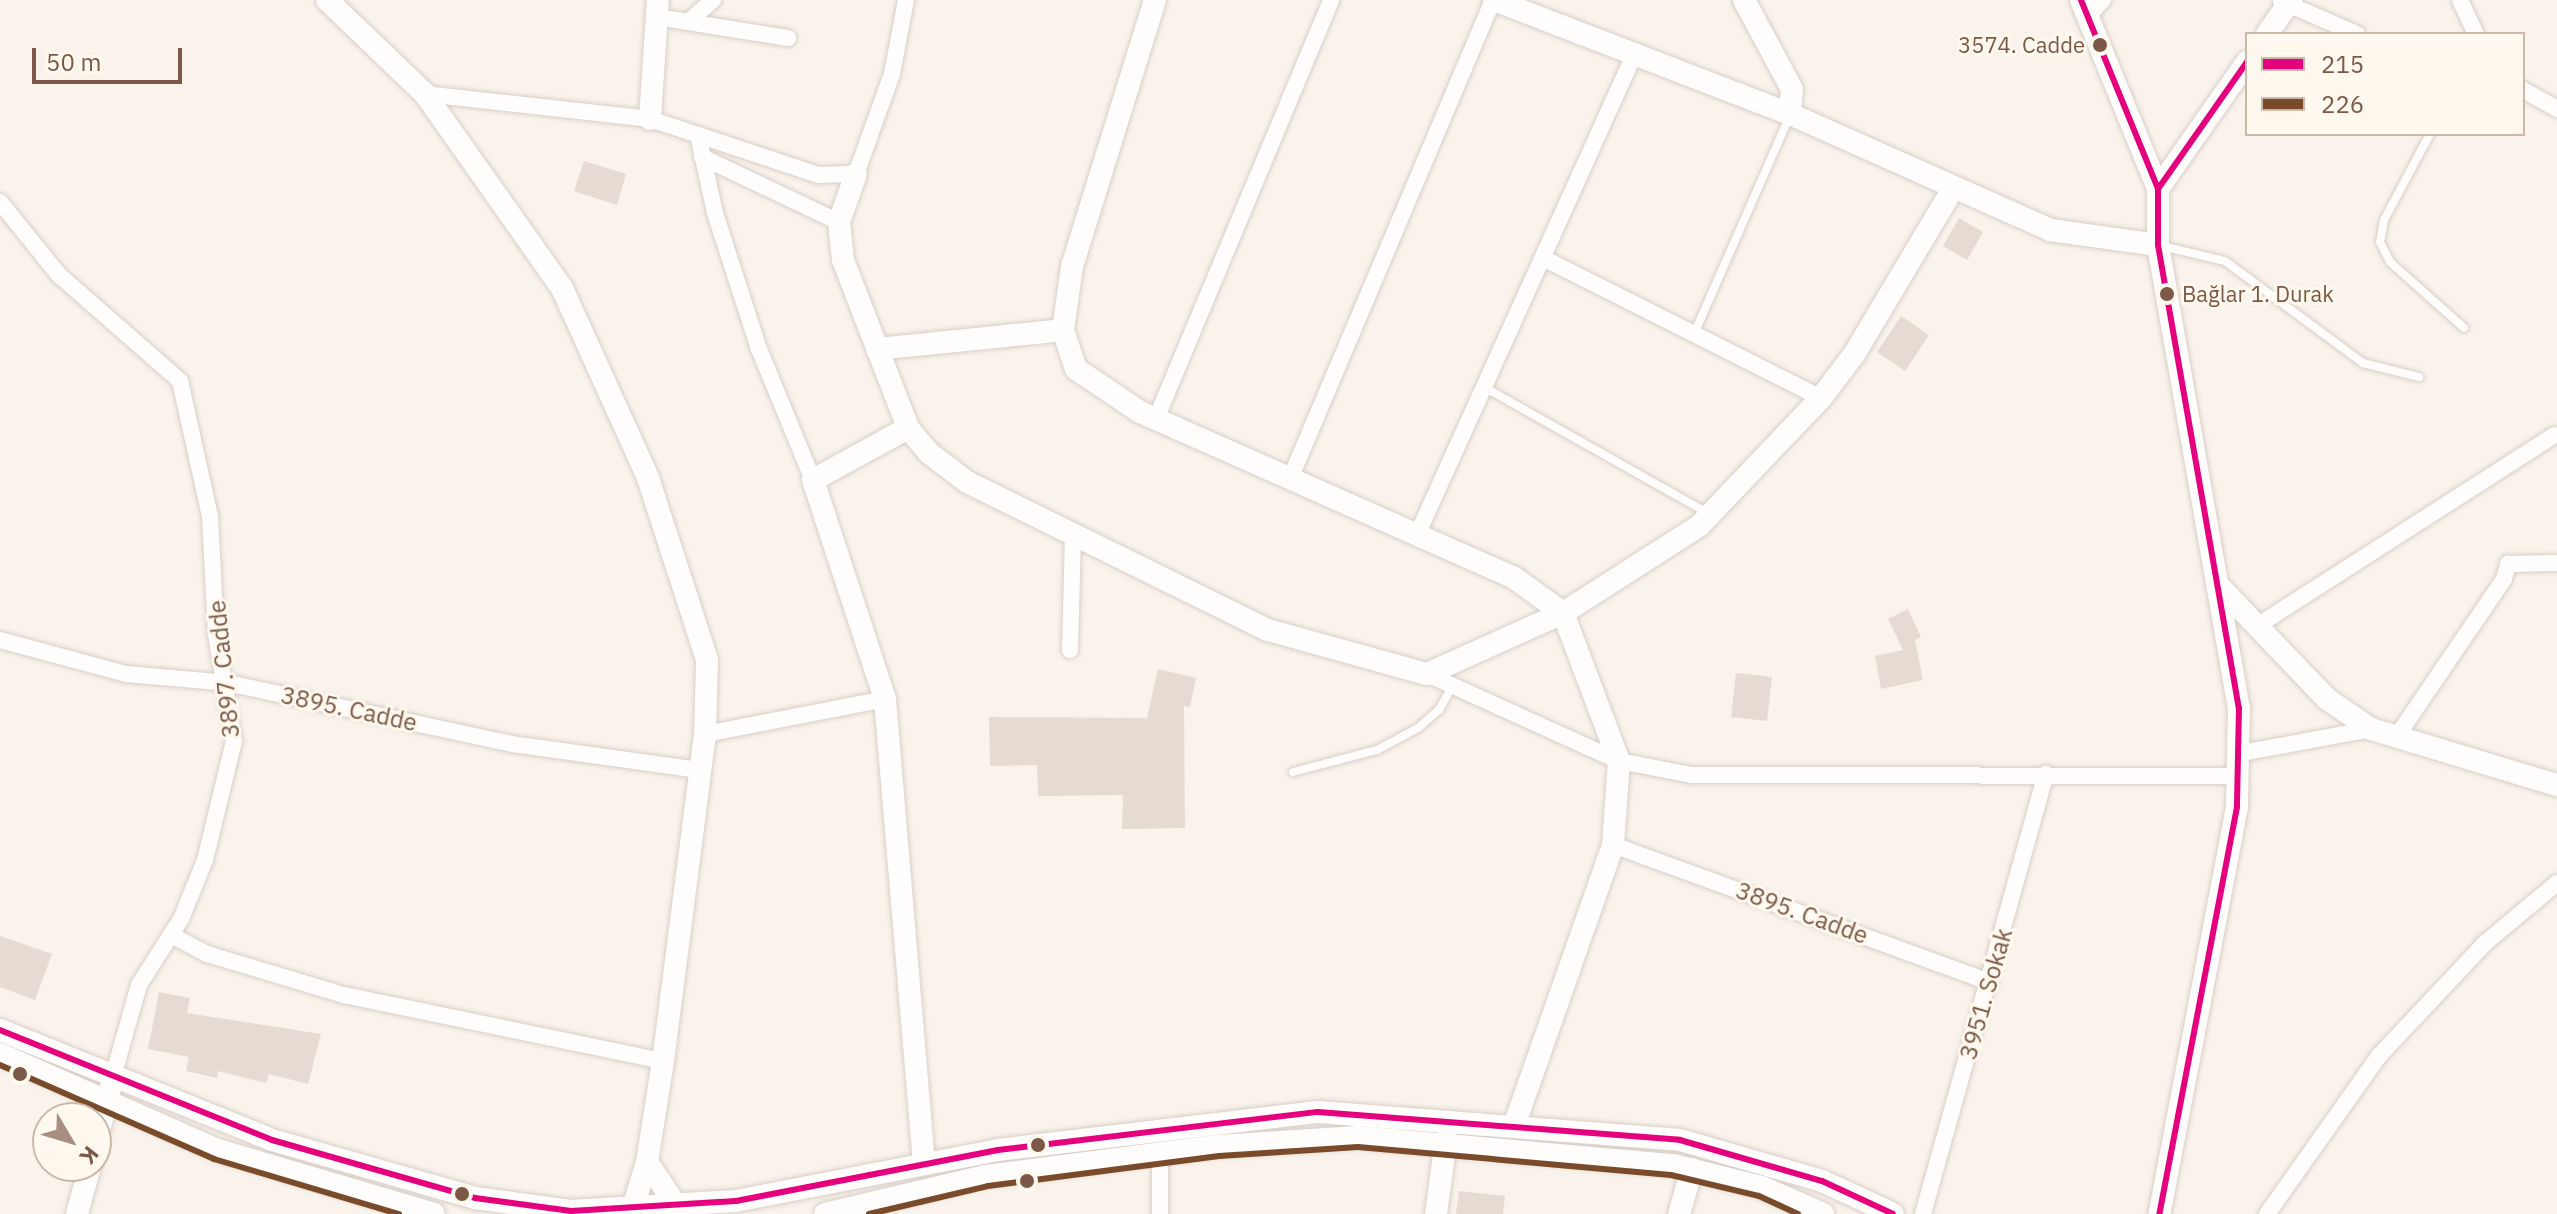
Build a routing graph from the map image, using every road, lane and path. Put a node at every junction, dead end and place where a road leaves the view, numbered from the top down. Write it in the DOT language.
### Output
graph roads {
  1 [pos="327,0"];
  2 [pos="713,0"];
  3 [pos="1155,0"];
  4 [pos="1331,0"];
  5 [pos="1494,0"];
  6 [pos="1744,0"];
  7 [pos="2460,0"];
  8 [pos="2286,1"];
  9 [pos="904,4"];
  10 [pos="2091,5"];
  11 [pos="658,8"];
  12 [pos="689,21"];
  13 [pos="2268,32"];
  14 [pos="2353,32"];
  15 [pos="2475,32"];
  16 [pos="788,38"];
  17 [pos="1634,55"];
  18 [pos="2245,65"];
  19 [pos="2525,91"];
  20 [pos="425,94"];
  21 [pos="2556,104"];
  22 [pos="1790,114"];
  23 [pos="650,119"];
  24 [pos="698,135"];
  25 [pos="2429,136"];
  26 [pos="702,157"];
  27 [pos="856,174"];
  28 [pos="2158,189"];
  29 [pos="1952,190"];
  30 [pos="0,202"];
  31 [pos="839,222"];
  32 [pos="2158,245"];
  33 [pos="1543,258"];
  34 [pos="2464,328"];
  35 [pos="1063,330"];
  36 [pos="1694,334"];
  37 [pos="877,349"];
  38 [pos="2419,377"];
  39 [pos="1484,387"];
  40 [pos="1821,398"];
  41 [pos="1156,419"];
  42 [pos="908,428"];
  43 [pos="2554,435"];
  44 [pos="1290,479"];
  45 [pos="813,480"];
  46 [pos="1710,514"];
  47 [pos="1417,535"];
  48 [pos="1073,536"];
  49 [pos="2557,563"];
  50 [pos="2217,584"];
  51 [pos="1563,613"];
  52 [pos="2257,626"];
  53 [pos="0,640"];
  54 [pos="1070,650"];
  55 [pos="1427,674"];
  56 [pos="228,683"];
  57 [pos="1453,685"];
  58 [pos="885,699"];
  59 [pos="2371,729"];
  60 [pos="705,734"];
  61 [pos="2397,736"];
  62 [pos="1619,761"];
  63 [pos="2241,765"];
  64 [pos="700,770"];
  65 [pos="1293,772"];
  66 [pos="2046,774"];
  67 [pos="2557,785"];
  68 [pos="1613,845"];
  69 [pos="2557,883"];
  70 [pos="171,935"];
  71 [pos="1990,982"];
  72 [pos="0,1030"];
  73 [pos="0,1054"];
  74 [pos="663,1061"];
  75 [pos="113,1076"];
  76 [pos="106,1102"];
  77 [pos="112,1104"];
  78 [pos="1515,1124"];
  79 [pos="1446,1140"];
  80 [pos="1160,1154"];
  81 [pos="647,1162"];
  82 [pos="924,1163"];
  83 [pos="1692,1169"];
  84 [pos="86,1182"];
  85 [pos="681,1210"];
  86 [pos="632,1212"];
  87 [pos="77,1214"];
  88 [pos="434,1214"];
  89 [pos="825,1214"];
  90 [pos="1160,1214"];
  91 [pos="1436,1214"];
  92 [pos="1679,1214"];
  93 [pos="1823,1214"];
  94 [pos="1893,1214"];
  95 [pos="1923,1214"];
  96 [pos="2159,1214"];
  97 [pos="2267,1214"];
  1 -- 20 [label="street"];
  2 -- 12 [label="street"];
  3 -- 35 [label="street"];
  4 -- 41 [label="street"];
  5 -- 17 [label="street"];
  5 -- 44 [label="street"];
  6 -- 22 [label="street"];
  7 -- 15 [label="street"];
  8 -- 13 [label="street"];
  8 -- 14 [label="street"];
  9 -- 27 [label="street"];
  10 -- 28 [label="street"];
  11 -- 12 [label="street"];
  11 -- 23 [label="street"];
  12 -- 16 [label="street"];
  17 -- 22 [label="street"];
  17 -- 33 [label="street"];
  18 -- 28 [label="street"];
  19 -- 21 [label="street"];
  20 -- 23 [label="street"];
  20 -- 60 [label="street"];
  22 -- 29 [label="street"];
  22 -- 36 [label="lane"];
  23 -- 24 [label="street"];
  24 -- 26 [label="street"];
  24 -- 27 [label="street"];
  25 -- 34 [label="lane"];
  26 -- 31 [label="street"];
  26 -- 45 [label="street"];
  27 -- 31 [label="street"];
  28 -- 32 [label="street"];
  29 -- 32 [label="street"];
  29 -- 40 [label="street"];
  30 -- 56 [label="street, 3897. Cadde"];
  31 -- 37 [label="street"];
  32 -- 38 [label="lane"];
  32 -- 50 [label="street"];
  33 -- 36 [label="street"];
  33 -- 39 [label="street"];
  35 -- 37 [label="street"];
  35 -- 41 [label="street"];
  36 -- 40 [label="street"];
  37 -- 42 [label="street"];
  39 -- 46 [label="lane"];
  39 -- 47 [label="street"];
  40 -- 46 [label="street"];
  41 -- 44 [label="street"];
  42 -- 45 [label="street"];
  42 -- 48 [label="street"];
  43 -- 52 [label="street"];
  44 -- 47 [label="street"];
  45 -- 58 [label="street"];
  46 -- 51 [label="street"];
  47 -- 51 [label="street"];
  48 -- 54 [label="street"];
  48 -- 55 [label="street"];
  49 -- 61 [label="street"];
  50 -- 52 [label="street"];
  50 -- 63 [label="street"];
  51 -- 55 [label="street"];
  51 -- 62 [label="street"];
  52 -- 59 [label="street"];
  53 -- 56 [label="street, 3895. Cadde"];
  55 -- 57 [label="street"];
  56 -- 64 [label="street, 3895. Cadde"];
  56 -- 70 [label="street, 3897. Cadde"];
  57 -- 62 [label="street"];
  57 -- 65 [label="lane"];
  58 -- 60 [label="street"];
  58 -- 82 [label="street"];
  59 -- 61 [label="street"];
  59 -- 63 [label="street"];
  60 -- 64 [label="street"];
  61 -- 67 [label="street"];
  62 -- 66 [label="street"];
  62 -- 68 [label="street"];
  63 -- 66 [label="street"];
  63 -- 96 [label="street"];
  64 -- 74 [label="street"];
  66 -- 71 [label="street, 3951. Sokak"];
  68 -- 71 [label="street, 3895. Cadde"];
  68 -- 78 [label="street"];
  69 -- 97 [label="street"];
  70 -- 74 [label="street"];
  70 -- 75 [label="street, 3897. Cadde"];
  71 -- 95 [label="street, 3951. Sokak"];
  72 -- 75 [label="street"];
  73 -- 76 [label="street"];
  74 -- 81 [label="street"];
  75 -- 76 [label="street, 3897. Cadde"];
  75 -- 86 [label="street"];
  77 -- 88 [label="street"];
  78 -- 82 [label="street"];
  78 -- 94 [label="street"];
  79 -- 80 [label="street"];
  79 -- 83 [label="street"];
  79 -- 91 [label="street"];
  80 -- 89 [label="street"];
  80 -- 90 [label="street"];
  81 -- 85 [label="street"];
  81 -- 86 [label="street"];
  82 -- 85 [label="street"];
  83 -- 92 [label="street"];
  83 -- 93 [label="street"];
  84 -- 87 [label="street"];
  85 -- 86 [label="street"];
}
